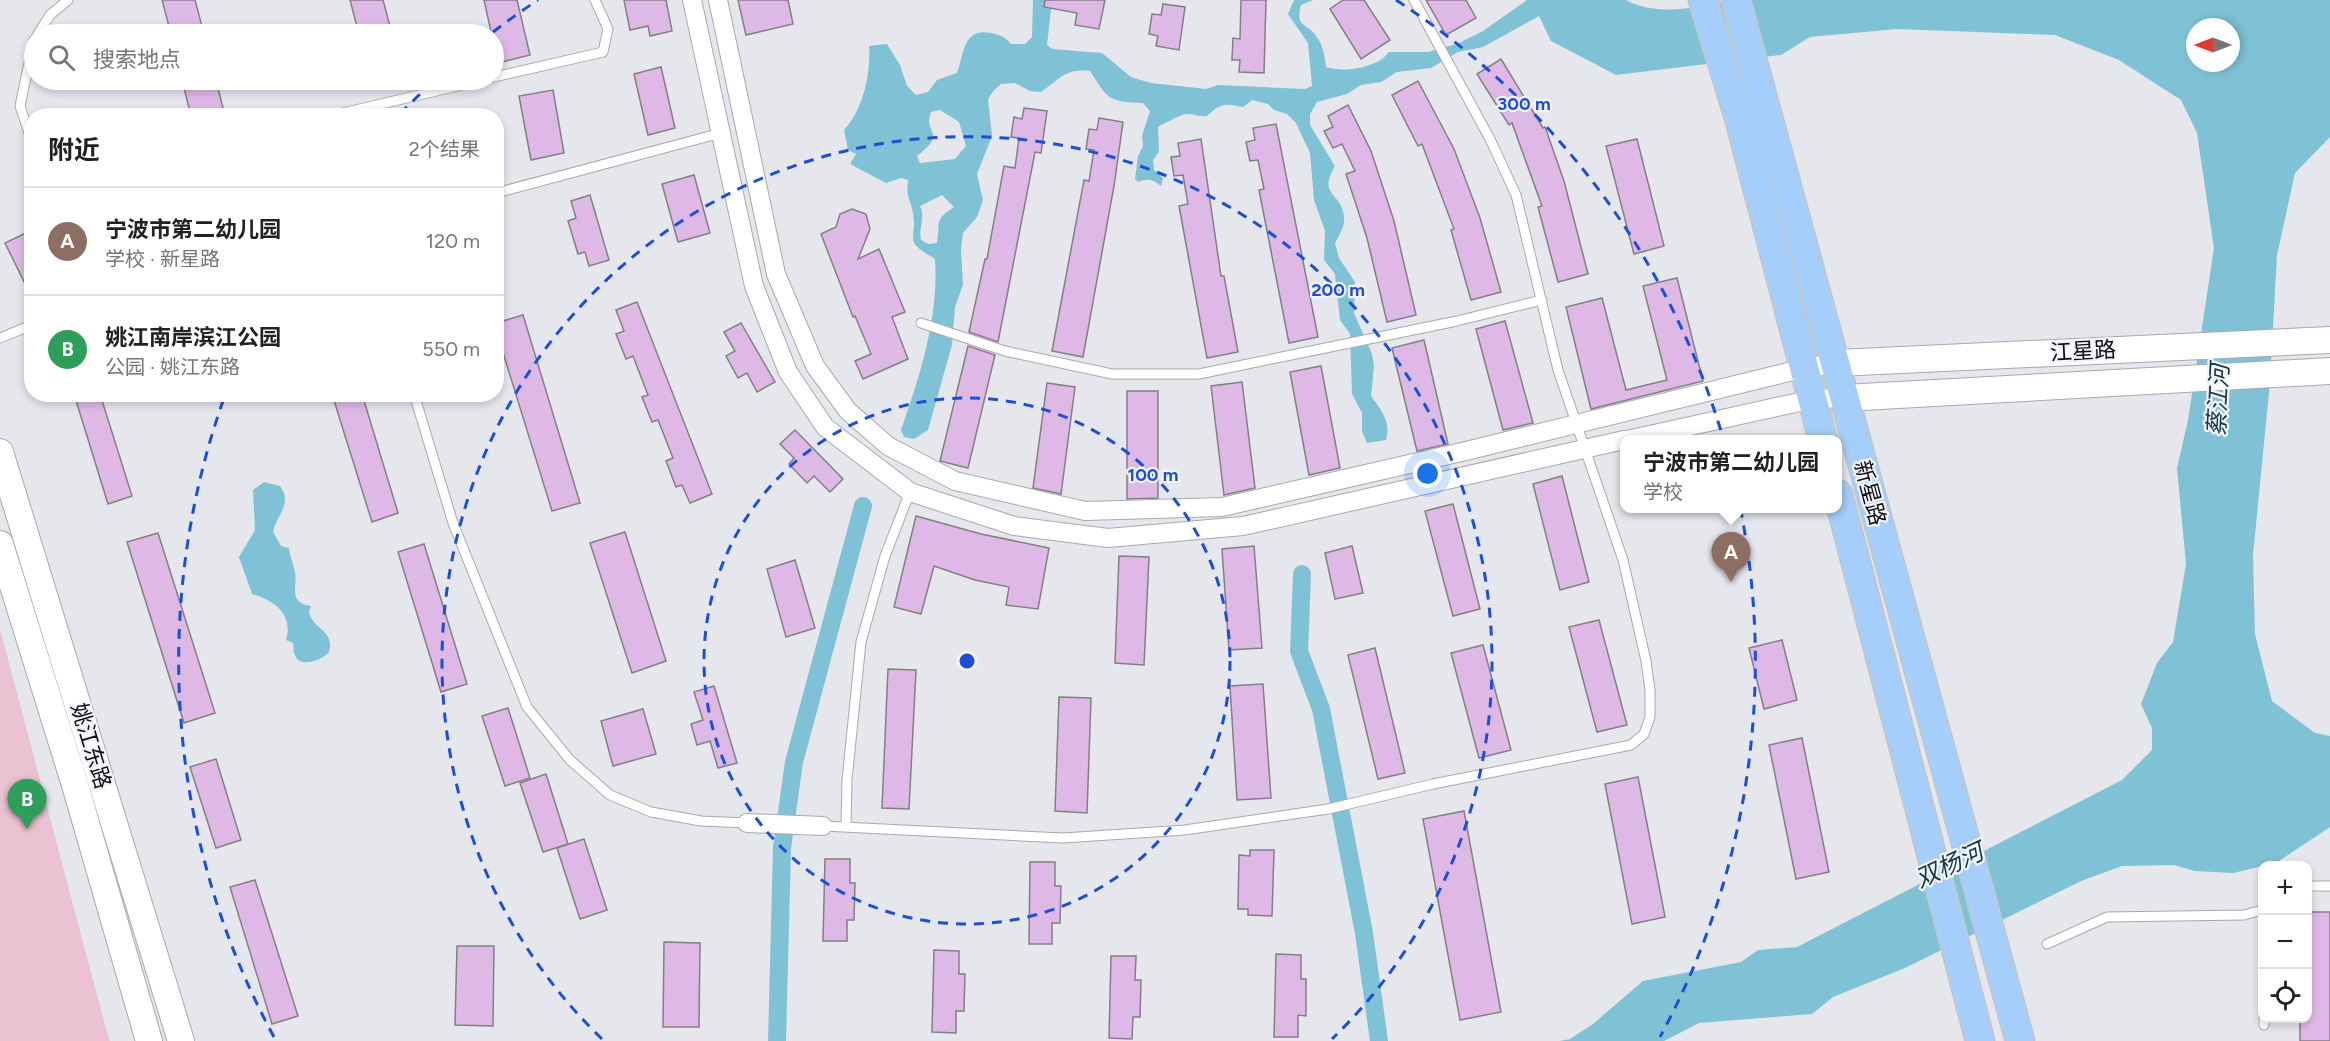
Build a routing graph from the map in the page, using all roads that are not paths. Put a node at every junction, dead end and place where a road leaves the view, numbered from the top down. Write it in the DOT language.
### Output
graph roads {
  1 [pos="68,0"];
  2 [pos="595,0"];
  3 [pos="692,0"];
  4 [pos="718,0"];
  5 [pos="1414,0"];
  6 [pos="1703,0"];
  7 [pos="1736,0"];
  8 [pos="44,24"];
  9 [pos="504,75"];
  10 [pos="24,87"];
  11 [pos="440,90"];
  12 [pos="364,108"];
  13 [pos="24,118"];
  14 [pos="721,133"];
  15 [pos="504,192"];
  16 [pos="1542,300"];
  17 [pos="921,323"];
  18 [pos="24,328"];
  19 [pos="0,338"];
  20 [pos="2330,340"];
  21 [pos="1837,363"];
  22 [pos="1805,368"];
  23 [pos="2330,371"];
  24 [pos="1844,398"];
  25 [pos="1813,399"];
  26 [pos="416,402"];
  27 [pos="1575,424"];
  28 [pos="1648,435"];
  29 [pos="1822,435"];
  30 [pos="1620,441"];
  31 [pos="1583,449"];
  32 [pos="0,452"];
  33 [pos="910,492"];
  34 [pos="1842,510"];
  35 [pos="0,544"];
  36 [pos="747,823"];
  37 [pos="823,826"];
  38 [pos="846,826"];
  39 [pos="2312,886"];
  40 [pos="2330,886"];
  41 [pos="2258,911"];
  42 [pos="2047,944"];
  43 [pos="149,1041"];
  44 [pos="181,1041"];
  45 [pos="1980,1041"];
  46 [pos="2020,1041"];
  1 -- 8 [label="lane"];
  2 -- 9 [label="lane"];
  3 -- 14 [label="street"];
  4 -- 27 [label="street"];
  5 -- 16 [label="lane"];
  6 -- 22 [label="main road"];
  7 -- 21 [label="main road, 新星路"];
  10 -- 13 [label="lane"];
  11 -- 12 [label="lane"];
  14 -- 15 [label="lane"];
  14 -- 33 [label="street"];
  16 -- 17 [label="lane"];
  16 -- 27 [label="lane"];
  18 -- 19 [label="lane"];
  20 -- 21 [label="main road, 江星路"];
  21 -- 22 [label="street"];
  21 -- 24 [label="main road, 新星路"];
  22 -- 25 [label="main road"];
  22 -- 27 [label="street"];
  23 -- 24 [label="main road, 江星路"];
  24 -- 25 [label="street"];
  24 -- 46 [label="main road, 新星路"];
  25 -- 28 [label="street"];
  25 -- 29 [label="main road"];
  26 -- 36 [label="lane"];
  27 -- 31 [label="lane"];
  30 -- 31 [label="street"];
  31 -- 33 [label="street"];
  31 -- 38 [label="lane"];
  32 -- 44 [label="main road, 姚江东路"];
  33 -- 38 [label="lane"];
  34 -- 45 [label="main road, 新星路"];
  35 -- 43 [label="main road, 姚江东路"];
  36 -- 37 [label="street"];
  37 -- 38 [label="lane"];
  39 -- 40 [label="lane"];
  41 -- 42 [label="lane"];
}
